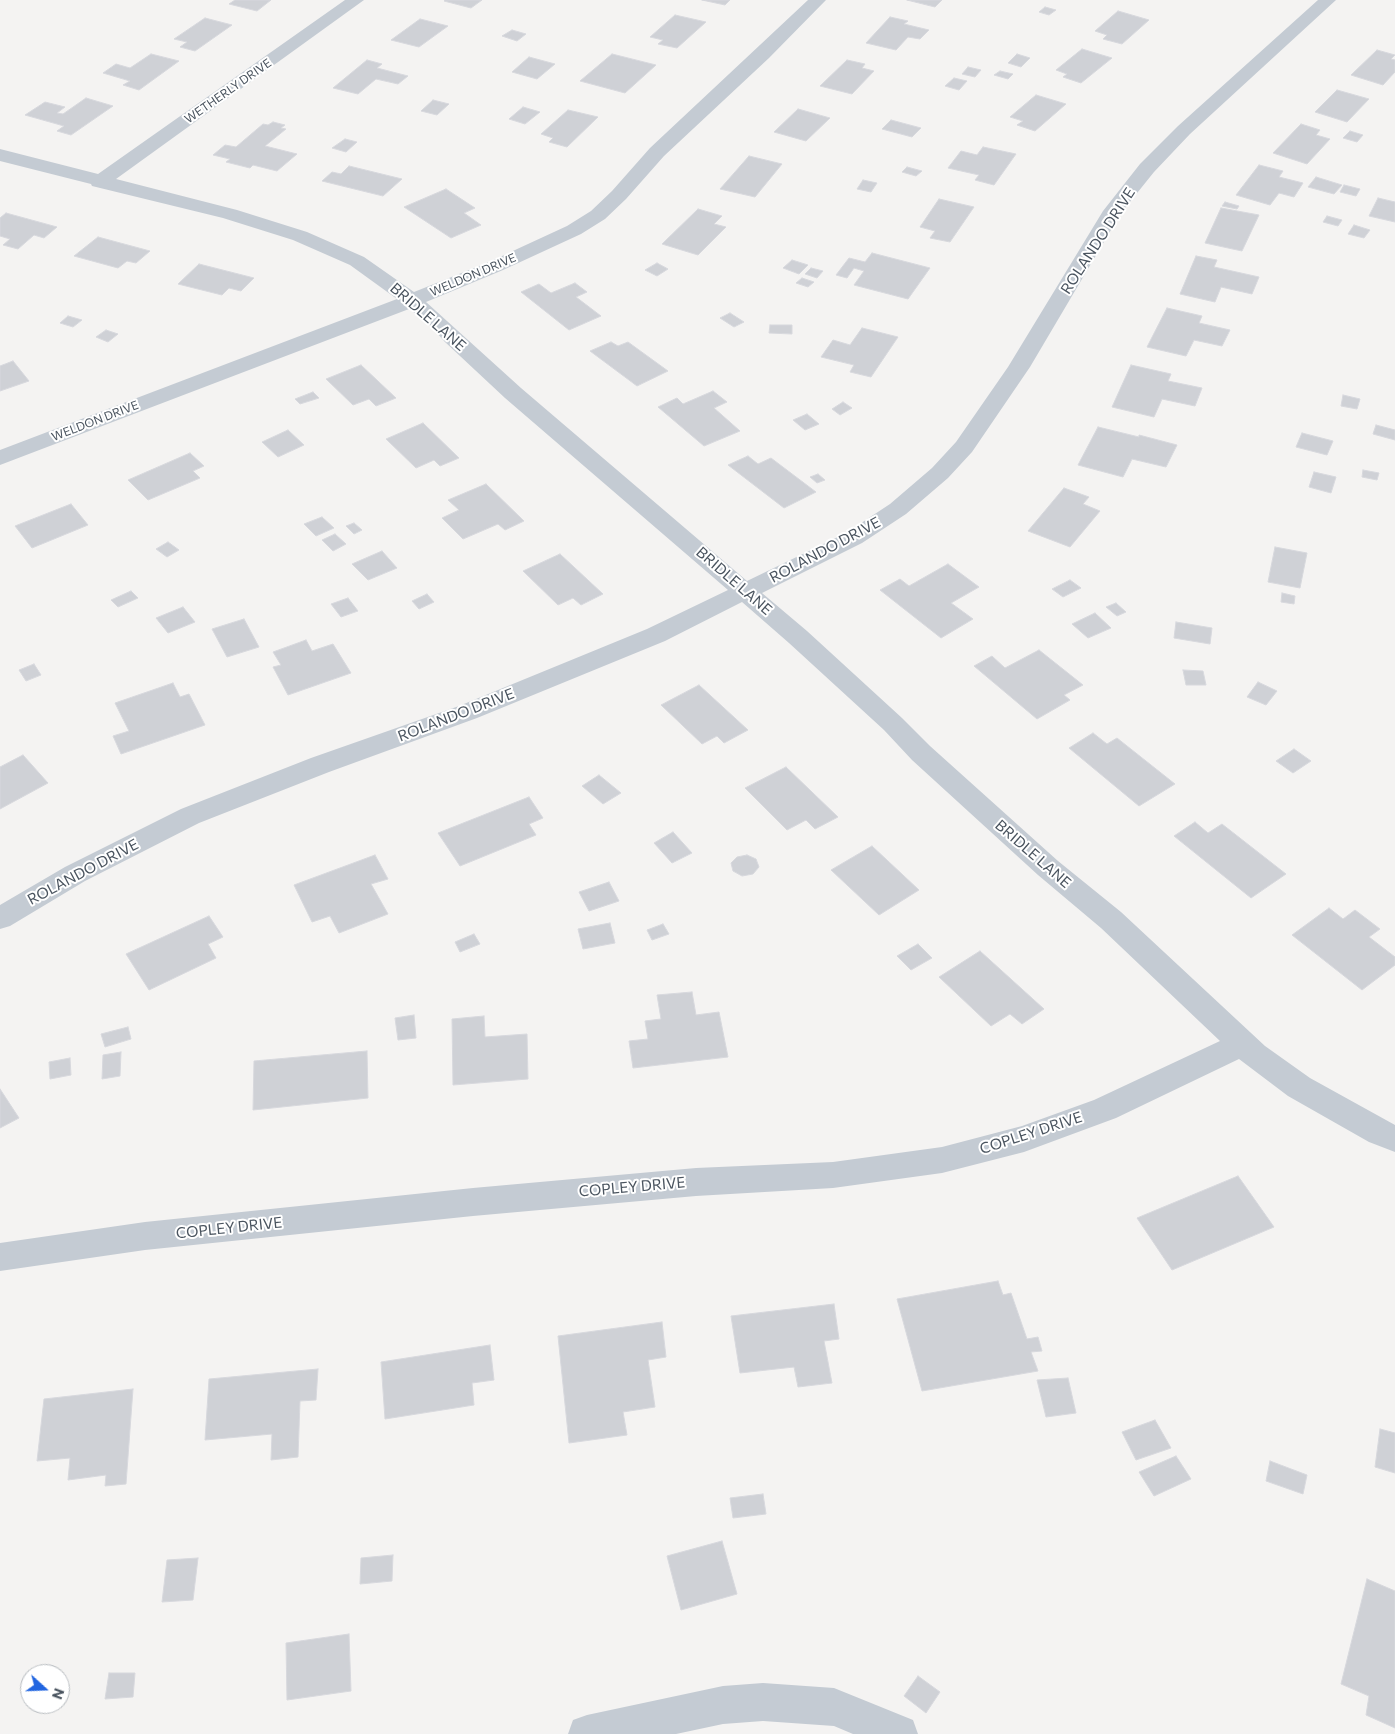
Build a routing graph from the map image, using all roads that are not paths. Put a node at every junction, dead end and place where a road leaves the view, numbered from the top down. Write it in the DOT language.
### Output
graph roads {
  1 [pos="356,0"];
  2 [pos="818,0"];
  3 [pos="1328,0"];
  4 [pos="0,155"];
  5 [pos="99,182"];
  6 [pos="411,301"];
  7 [pos="0,458"];
  8 [pos="747,592"];
  9 [pos="0,918"];
  10 [pos="1243,1044"];
  11 [pos="1395,1139"];
  12 [pos="0,1257"];
  13 [pos="587,1734"];
  14 [pos="899,1734"];
  1 -- 5 [label="street, WETHERLY DRIVE"];
  2 -- 6 [label="street, WELDON DRIVE"];
  3 -- 8 [label="street, ROLANDO DRIVE"];
  4 -- 5 [label="street, BRIDLE LANE"];
  5 -- 6 [label="street, BRIDLE LANE"];
  6 -- 7 [label="street, WELDON DRIVE"];
  6 -- 8 [label="street, BRIDLE LANE"];
  8 -- 9 [label="street, ROLANDO DRIVE"];
  8 -- 10 [label="street, BRIDLE LANE"];
  10 -- 11 [label="street, BRIDLE LANE"];
  10 -- 12 [label="street, COPLEY DRIVE"];
  13 -- 14 [label="street"];
}
